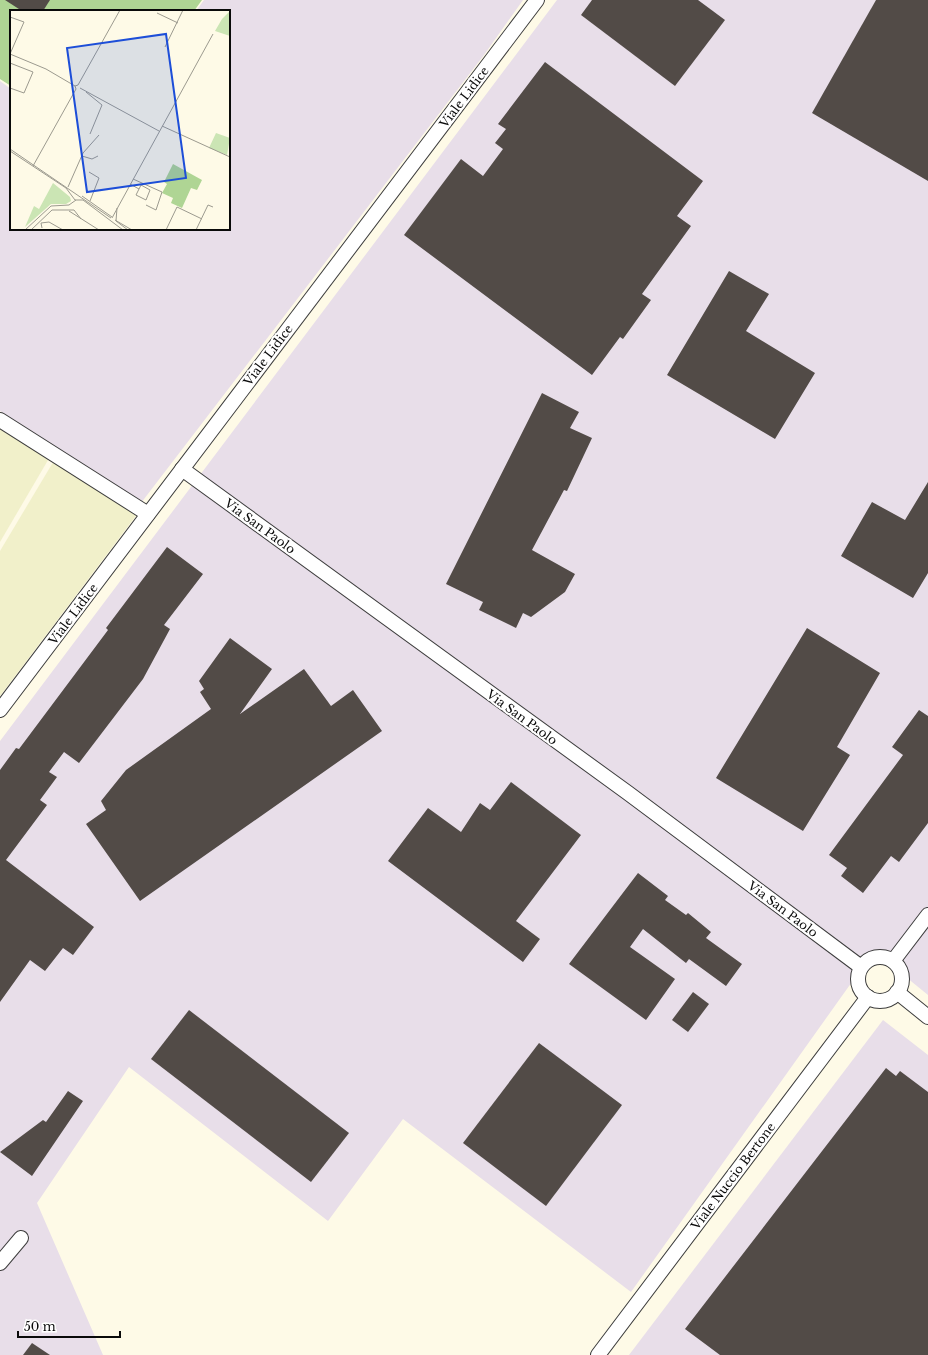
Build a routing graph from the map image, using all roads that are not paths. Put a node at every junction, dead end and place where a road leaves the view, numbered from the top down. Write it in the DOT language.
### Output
graph roads {
  1 [pos="537,0"];
  2 [pos="0,420"];
  3 [pos="182,469"];
  4 [pos="148,514"];
  5 [pos="0,710"];
  6 [pos="928,915"];
  7 [pos="893,961"];
  8 [pos="861,967"];
  9 [pos="897,992"];
  10 [pos="868,997"];
  11 [pos="928,1017"];
  12 [pos="21,1238"];
  13 [pos="0,1263"];
  14 [pos="598,1355"];
  1 -- 3 [label="street, Viale Lidice"];
  2 -- 4 [label="street"];
  3 -- 4 [label="street, Viale Lidice"];
  3 -- 8 [label="street, Via San Paolo"];
  4 -- 5 [label="street, Viale Lidice"];
  6 -- 7 [label="street"];
  7 -- 8 [label="street"];
  7 -- 9 [label="street"];
  8 -- 10 [label="street"];
  9 -- 10 [label="street"];
  9 -- 11 [label="street"];
  10 -- 14 [label="street, Viale Nuccio Bertone"];
  12 -- 13 [label="street"];
}
